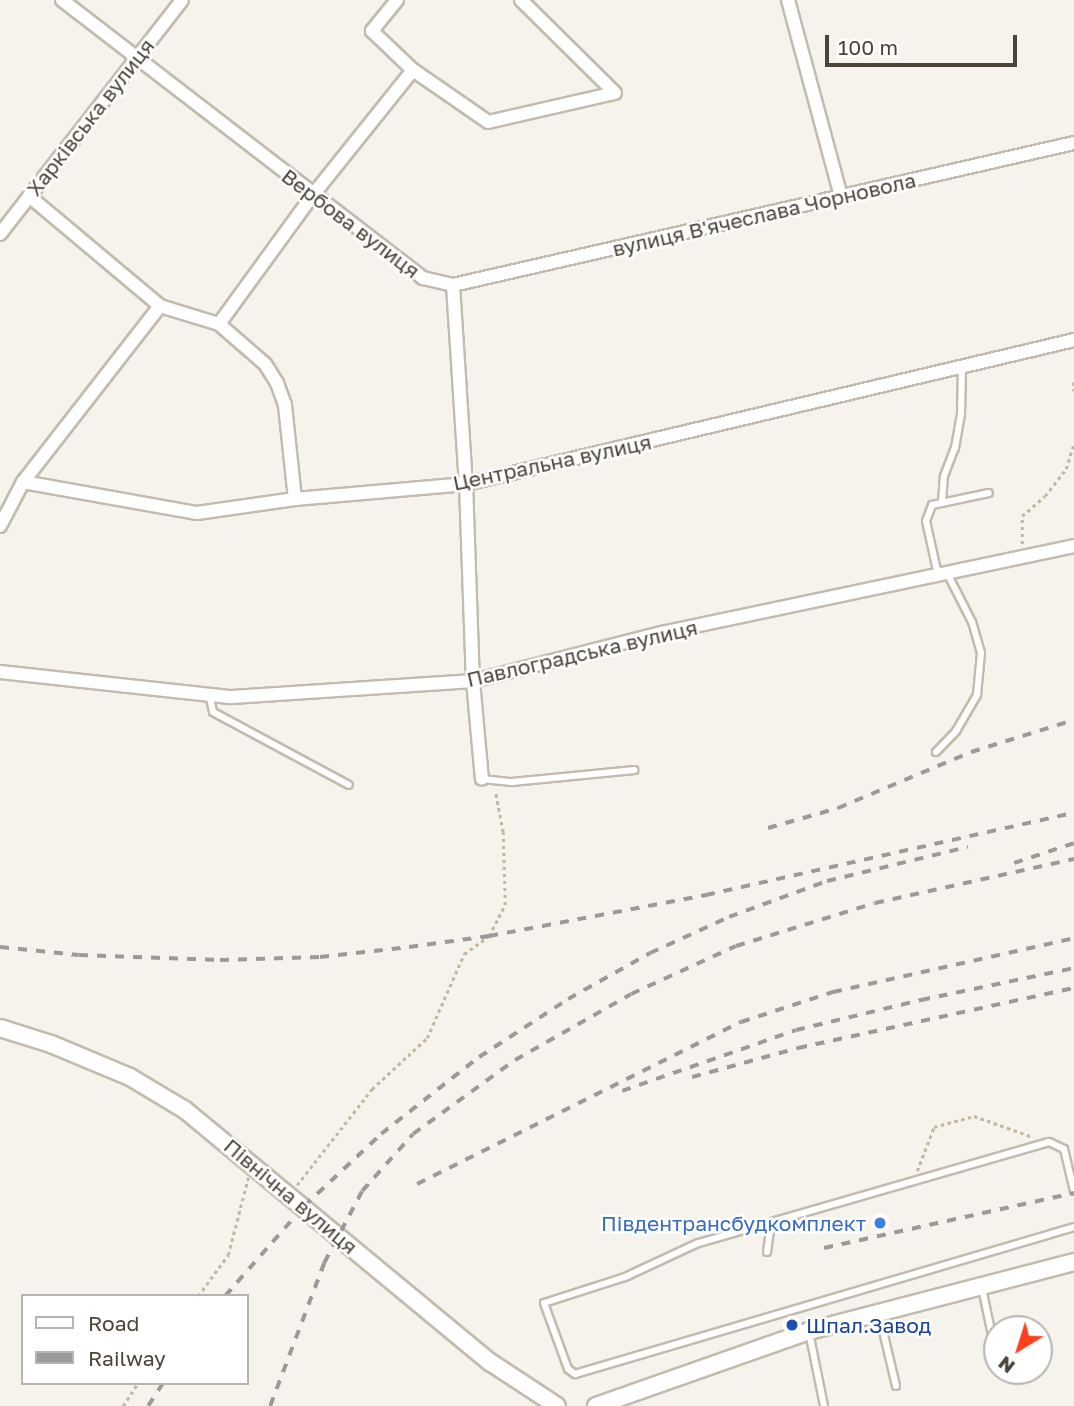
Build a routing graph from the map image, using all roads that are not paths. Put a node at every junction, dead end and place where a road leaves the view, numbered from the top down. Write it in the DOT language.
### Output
graph roads {
  1 [pos="62,0"];
  2 [pos="181,0"];
  3 [pos="397,0"];
  4 [pos="521,0"];
  5 [pos="791,0"];
  6 [pos="537,5"];
  7 [pos="136,58"];
  8 [pos="413,70"];
  9 [pos="1074,143"];
  10 [pos="29,196"];
  11 [pos="312,196"];
  12 [pos="841,197"];
  13 [pos="0,234"];
  14 [pos="453,285"];
  15 [pos="160,306"];
  16 [pos="219,324"];
  17 [pos="1074,340"];
  18 [pos="962,366"];
  19 [pos="23,482"];
  20 [pos="466,484"];
  21 [pos="989,494"];
  22 [pos="295,499"];
  23 [pos="942,503"];
  24 [pos="0,526"];
  25 [pos="1074,546"];
  26 [pos="943,574"];
  27 [pos="0,672"];
  28 [pos="473,681"];
  29 [pos="209,694"];
  30 [pos="936,752"];
  31 [pos="634,770"];
  32 [pos="487,780"];
  33 [pos="349,785"];
  34 [pos="0,1028"];
  35 [pos="1074,1191"];
  36 [pos="771,1223"];
  37 [pos="1074,1227"];
  38 [pos="767,1252"];
  39 [pos="1074,1262"];
  40 [pos="981,1286"];
  41 [pos="878,1312"];
  42 [pos="987,1315"];
  43 [pos="809,1331"];
  44 [pos="896,1386"];
  45 [pos="555,1406"];
  46 [pos="596,1406"];
  47 [pos="824,1406"];
  1 -- 7 [label="street, Вербова вулиця"];
  2 -- 7 [label="street, Харківська вулиця"];
  3 -- 8 [label="street"];
  4 -- 6 [label="street"];
  5 -- 12 [label="street"];
  6 -- 8 [label="street"];
  7 -- 10 [label="street, Харківська вулиця"];
  7 -- 11 [label="street, Вербова вулиця"];
  8 -- 11 [label="street"];
  9 -- 12 [label="street, вулиця В'ячеслава Чорновола"];
  10 -- 13 [label="street, Харківська вулиця"];
  10 -- 15 [label="street"];
  11 -- 14 [label="street, Вербова вулиця"];
  11 -- 16 [label="street"];
  12 -- 14 [label="street, вулиця В'ячеслава Чорновола"];
  14 -- 20 [label="street"];
  15 -- 16 [label="street"];
  15 -- 19 [label="street"];
  16 -- 22 [label="street"];
  17 -- 18 [label="street, Центральна вулиця"];
  18 -- 20 [label="street, Центральна вулиця"];
  18 -- 23 [label="lane"];
  19 -- 22 [label="street, Центральна вулиця"];
  19 -- 24 [label="street"];
  20 -- 22 [label="street, Центральна вулиця"];
  20 -- 28 [label="street"];
  21 -- 23 [label="lane"];
  23 -- 26 [label="lane"];
  25 -- 26 [label="street, Павлоградська вулиця"];
  26 -- 28 [label="street, Павлоградська вулиця"];
  26 -- 30 [label="lane"];
  27 -- 29 [label="street, Павлоградська вулиця"];
  28 -- 29 [label="street, Павлоградська вулиця"];
  28 -- 32 [label="street"];
  29 -- 33 [label="lane"];
  31 -- 32 [label="lane"];
  34 -- 45 [label="street, Північна вулиця"];
  35 -- 36 [label="lane"];
  36 -- 37 [label="lane"];
  36 -- 38 [label="lane"];
  39 -- 40 [label="street"];
  40 -- 41 [label="street"];
  40 -- 42 [label="lane"];
  41 -- 43 [label="street"];
  41 -- 44 [label="lane"];
  43 -- 46 [label="street"];
  43 -- 47 [label="lane"];
}
